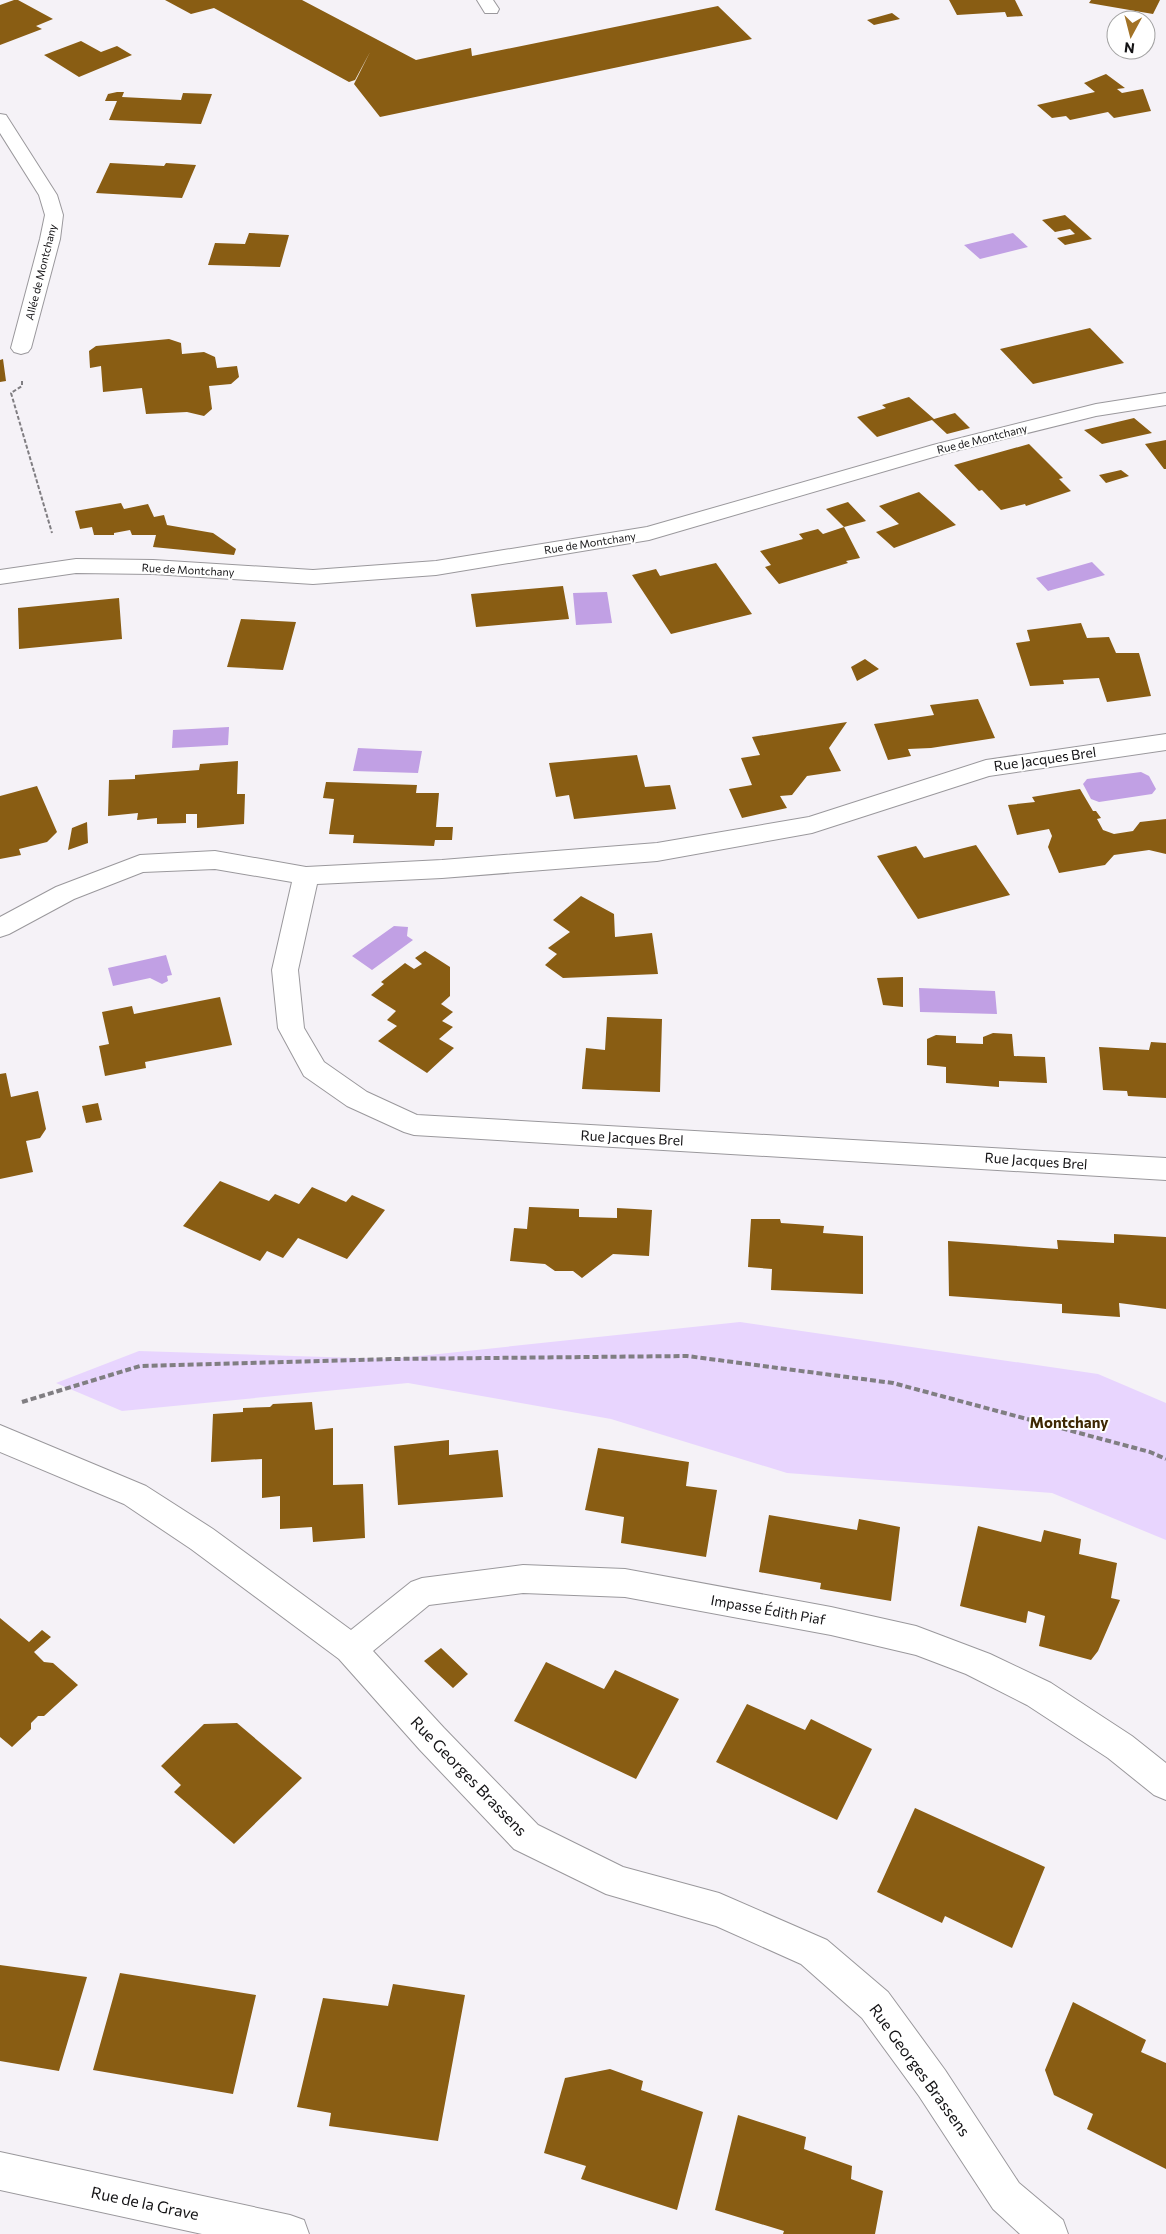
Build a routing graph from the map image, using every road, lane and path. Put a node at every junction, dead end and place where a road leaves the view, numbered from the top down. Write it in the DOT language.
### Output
graph roads {
  1 [pos="0,119"];
  2 [pos="22,348"];
  3 [pos="22,386"];
  4 [pos="1166,399"];
  5 [pos="62,568"];
  6 [pos="0,577"];
  7 [pos="1166,742"];
  8 [pos="306,876"];
  9 [pos="0,928"];
  10 [pos="1166,1169"];
  11 [pos="19,1403"];
  12 [pos="0,1438"];
  13 [pos="1166,1459"];
  14 [pos="351,1649"];
  15 [pos="1166,1784"];
  16 [pos="0,2172"];
  17 [pos="290,2234"];
  18 [pos="1049,2234"];
  1 -- 2 [label="street, Allée de Montchany"];
  3 -- 5 [label="path"];
  4 -- 5 [label="street, Rue de Montchany"];
  5 -- 6 [label="street, Rue de Montchany"];
  7 -- 8 [label="street, Rue Jacques Brel"];
  8 -- 9 [label="street, Rue Jacques Brel"];
  8 -- 10 [label="street, Rue Jacques Brel"];
  11 -- 13 [label="path"];
  12 -- 14 [label="street, Rue Georges Brassens"];
  14 -- 15 [label="street, Impasse Édith Piaf"];
  14 -- 18 [label="street, Rue Georges Brassens"];
  16 -- 17 [label="street, Rue de la Grave"];
}
